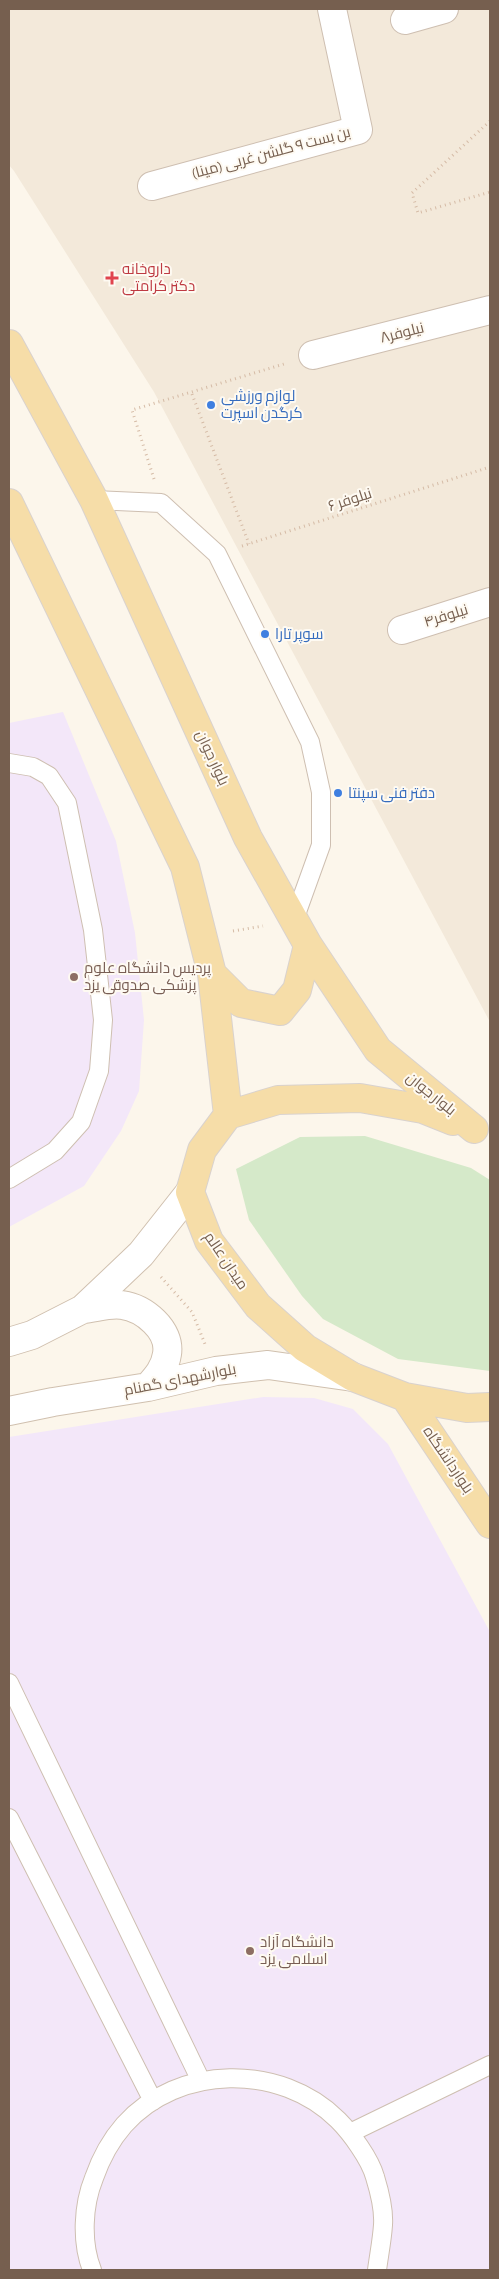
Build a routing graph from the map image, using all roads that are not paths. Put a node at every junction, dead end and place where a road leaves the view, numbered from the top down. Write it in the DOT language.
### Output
graph roads {
  1 [pos="332,9"];
  2 [pos="444,9"];
  3 [pos="405,20"];
  4 [pos="152,186"];
  5 [pos="490,310"];
  6 [pos="9,344"];
  7 [pos="313,355"];
  8 [pos="94,500"];
  9 [pos="9,503"];
  10 [pos="490,602"];
  11 [pos="402,630"];
  12 [pos="9,763"];
  13 [pos="294,920"];
  14 [pos="308,945"];
  15 [pos="212,974"];
  16 [pos="228,1115"];
  17 [pos="482,1134"];
  18 [pos="9,1179"];
  19 [pos="190,1192"];
  20 [pos="83,1309"];
  21 [pos="9,1342"];
  22 [pos="353,1377"];
  23 [pos="148,1387"];
  24 [pos="405,1397"];
  25 [pos="490,1407"];
  26 [pos="9,1411"];
  27 [pos="490,1524"];
  28 [pos="9,1683"];
  29 [pos="9,1818"];
  30 [pos="490,2065"];
  31 [pos="202,2081"];
  32 [pos="153,2101"];
  33 [pos="350,2133"];
  34 [pos="92,2270"];
  35 [pos="377,2270"];
  1 -- 4 [label="main road, بن بست ۹ گلشن غربی (مینا)"];
  2 -- 3 [label="main road"];
  5 -- 7 [label="main road, نیلوفر۸"];
  6 -- 8 [label="main road, بلوار جوان"];
  8 -- 13 [label="main road, بلوار جوان"];
  8 -- 13 [label="lane"];
  9 -- 15 [label="main road"];
  10 -- 11 [label="main road, نیلوفر۴"];
  12 -- 18 [label="lane"];
  13 -- 14 [label="main road, بلوار جوان"];
  14 -- 15 [label="main road"];
  14 -- 17 [label="main road, بلوار جوان"];
  15 -- 16 [label="main road"];
  16 -- 17 [label="main road"];
  16 -- 19 [label="main road"];
  19 -- 20 [label="main road"];
  19 -- 22 [label="main road, میدان عالم"];
  20 -- 21 [label="main road"];
  20 -- 23 [label="main road"];
  22 -- 23 [label="main road, بلوارشهدای گمنام"];
  22 -- 24 [label="main road, میدان عالم"];
  23 -- 26 [label="main road, بلوارشهدای گمنام"];
  24 -- 25 [label="main road, میدان عالم"];
  24 -- 27 [label="main road, بلواردانشگاه"];
  28 -- 31 [label="lane"];
  29 -- 32 [label="lane"];
  30 -- 33 [label="lane"];
  31 -- 32 [label="lane"];
  31 -- 33 [label="lane"];
  32 -- 34 [label="lane"];
  33 -- 35 [label="lane"];
}
